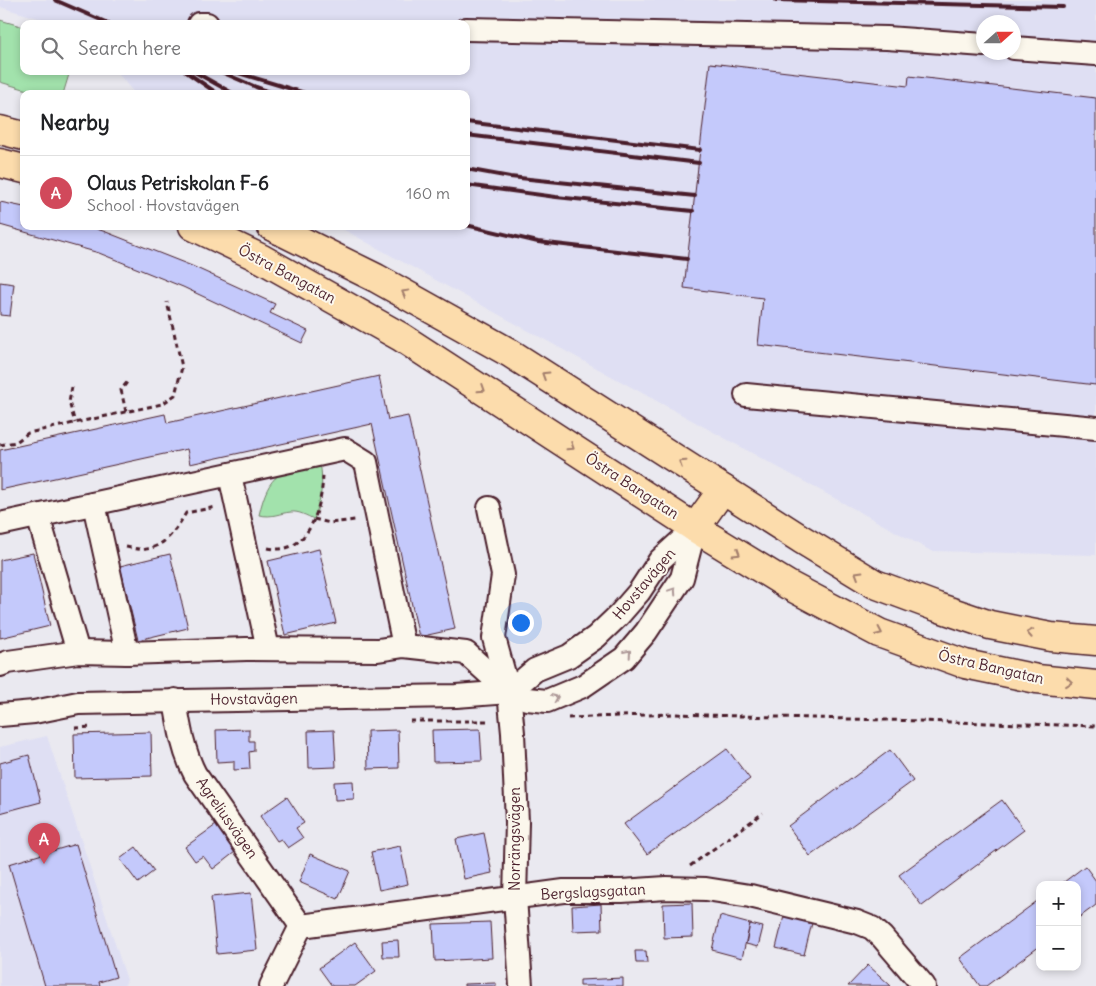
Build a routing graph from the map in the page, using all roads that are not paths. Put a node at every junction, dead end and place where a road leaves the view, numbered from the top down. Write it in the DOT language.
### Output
graph roads {
  1 [pos="470,29"];
  2 [pos="976,44"];
  3 [pos="1021,49"];
  4 [pos="1096,54"];
  5 [pos="0,130"];
  6 [pos="20,135"];
  7 [pos="0,163"];
  8 [pos="20,168"];
  9 [pos="201,230"];
  10 [pos="279,230"];
  11 [pos="746,395"];
  12 [pos="1096,428"];
  13 [pos="230,475"];
  14 [pos="723,489"];
  15 [pos="94,504"];
  16 [pos="489,508"];
  17 [pos="38,516"];
  18 [pos="0,524"];
  19 [pos="695,528"];
  20 [pos="1096,641"];
  21 [pos="404,646"];
  22 [pos="268,649"];
  23 [pos="78,652"];
  24 [pos="127,654"];
  25 [pos="0,666"];
  26 [pos="1096,685"];
  27 [pos="509,692"];
  28 [pos="175,700"];
  29 [pos="0,715"];
  30 [pos="515,897"];
  31 [pos="301,926"];
  32 [pos="922,985"];
  33 [pos="271,986"];
  34 [pos="520,986"];
  1 -- 2 [label="street"];
  3 -- 4 [label="street"];
  5 -- 6 [label="main road"];
  7 -- 8 [label="main road"];
  9 -- 19 [label="main road, Östra Bangatan, one-way"];
  14 -- 10 [label="main road, one-way"];
  11 -- 12 [label="street"];
  13 -- 15 [label="street"];
  13 -- 21 [label="street"];
  13 -- 22 [label="street"];
  14 -- 19 [label="main road"];
  20 -- 14 [label="main road, one-way"];
  15 -- 17 [label="street"];
  15 -- 24 [label="street"];
  16 -- 27 [label="street, Norrängsvägen"];
  17 -- 18 [label="street"];
  17 -- 23 [label="street"];
  19 -- 26 [label="main road, Östra Bangatan, one-way"];
  19 -- 27 [label="street, Hovstavägen"];
  27 -- 19 [label="street, Hovstavägen, one-way"];
  21 -- 22 [label="street"];
  21 -- 27 [label="street"];
  22 -- 24 [label="street"];
  23 -- 24 [label="street"];
  23 -- 25 [label="street"];
  27 -- 28 [label="street, Hovstavägen"];
  27 -- 30 [label="street, Norrängsvägen"];
  28 -- 29 [label="street, Hovstavägen"];
  28 -- 31 [label="street, Agreliusvägen"];
  30 -- 31 [label="street, Bergslagsgatan"];
  30 -- 32 [label="street, Bergslagsgatan"];
  30 -- 34 [label="street, Norrängsvägen"];
  31 -- 33 [label="street"];
}
